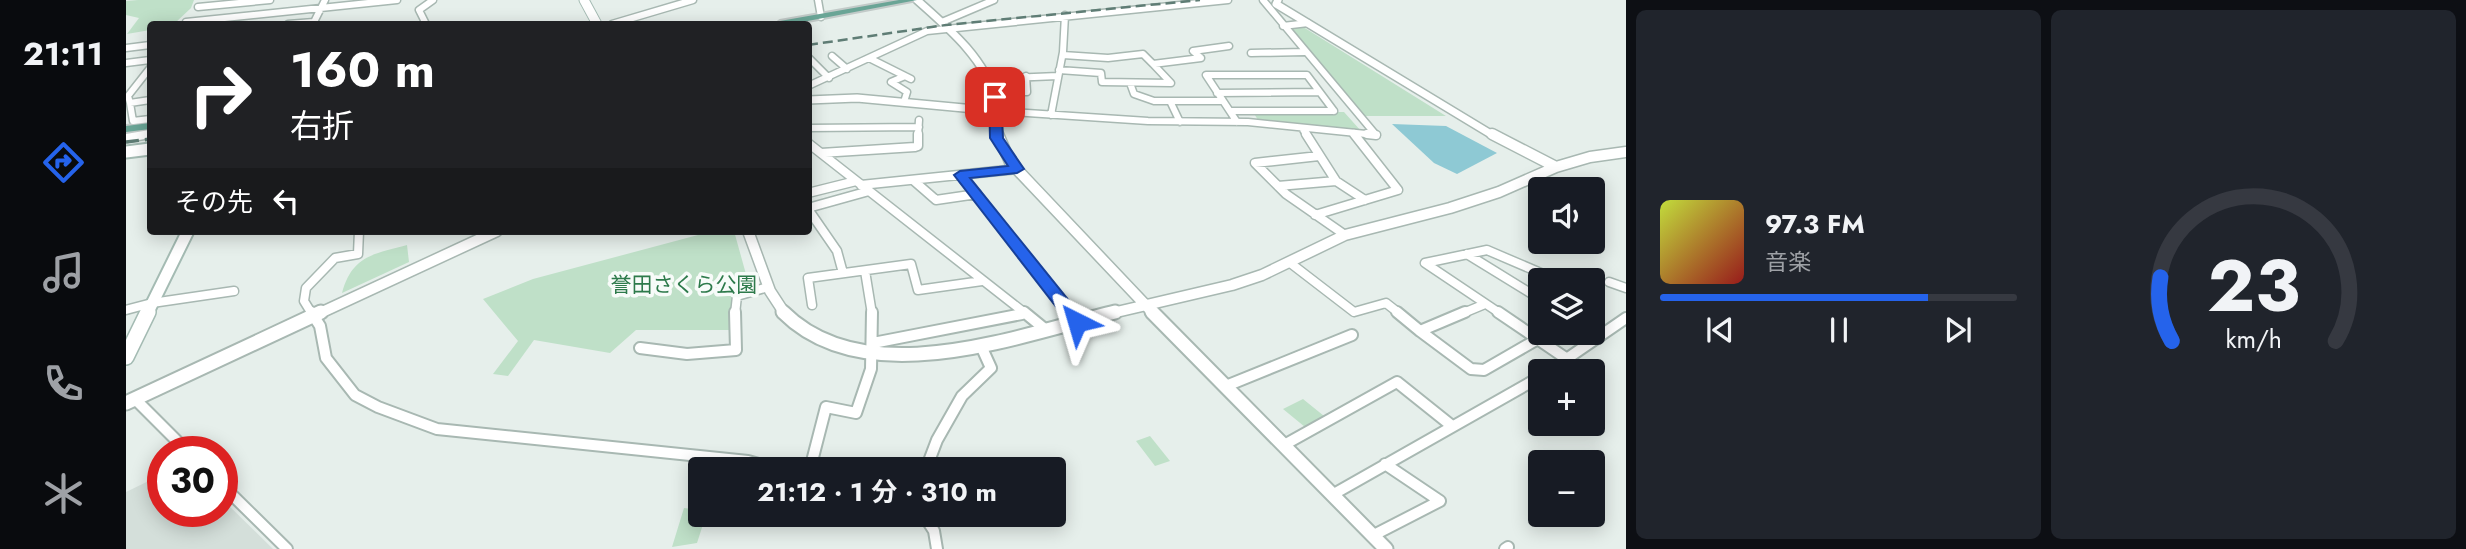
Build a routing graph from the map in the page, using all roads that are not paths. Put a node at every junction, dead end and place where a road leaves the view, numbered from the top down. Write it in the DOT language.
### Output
graph roads {
  1 [pos="204,0"];
  2 [pos="271,0"];
  3 [pos="325,0"];
  4 [pos="397,0"];
  5 [pos="433,0"];
  6 [pos="584,0"];
  7 [pos="693,0"];
  8 [pos="818,0"];
  9 [pos="915,0"];
  10 [pos="994,0"];
  11 [pos="1228,0"];
  12 [pos="1263,0"];
  13 [pos="1278,0"];
  14 [pos="321,7"];
  15 [pos="198,8"];
  16 [pos="1065,15"];
  17 [pos="821,17"];
  18 [pos="187,21"];
  19 [pos="202,21"];
  20 [pos="315,21"];
  21 [pos="424,21"];
  22 [pos="595,21"];
  23 [pos="622,21"];
  24 [pos="798,21"];
  25 [pos="1308,23"];
  26 [pos="945,25"];
  27 [pos="1283,26"];
  28 [pos="147,45"];
  29 [pos="1229,46"];
  30 [pos="126,48"];
  31 [pos="1305,51"];
  32 [pos="1251,53"];
  33 [pos="1063,55"];
  34 [pos="832,56"];
  35 [pos="869,58"];
  36 [pos="147,60"];
  37 [pos="812,61"];
  38 [pos="126,62"];
  39 [pos="1153,64"];
  40 [pos="847,69"];
  41 [pos="147,72"];
  42 [pos="1059,73"];
  43 [pos="1026,76"];
  44 [pos="829,78"];
  45 [pos="987,79"];
  46 [pos="1130,83"];
  47 [pos="147,84"];
  48 [pos="812,84"];
  49 [pos="138,85"];
  50 [pos="993,91"];
  51 [pos="1319,92"];
  52 [pos="1217,93"];
  53 [pos="147,100"];
  54 [pos="812,100"];
  55 [pos="1170,101"];
  56 [pos="1222,101"];
  57 [pos="904,102"];
  58 [pos="130,103"];
  59 [pos="996,111"];
  60 [pos="1230,111"];
  61 [pos="1051,115"];
  62 [pos="147,119"];
  63 [pos="1180,122"];
  64 [pos="1237,122"];
  65 [pos="147,126"];
  66 [pos="812,128"];
  67 [pos="1302,128"];
  68 [pos="126,129"];
  69 [pos="1353,133"];
  70 [pos="147,134"];
  71 [pos="126,138"];
  72 [pos="812,146"];
  73 [pos="147,149"];
  74 [pos="126,152"];
  75 [pos="1626,152"];
  76 [pos="821,153"];
  77 [pos="1320,156"];
  78 [pos="1556,167"];
  79 [pos="1017,169"];
  80 [pos="960,175"];
  81 [pos="913,180"];
  82 [pos="1336,181"];
  83 [pos="862,186"];
  84 [pos="1278,186"];
  85 [pos="812,192"];
  86 [pos="977,194"];
  87 [pos="1365,200"];
  88 [pos="812,206"];
  89 [pos="812,214"];
  90 [pos="1315,215"];
  91 [pos="186,235"];
  92 [pos="359,235"];
  93 [pos="488,235"];
  94 [pos="749,235"];
  95 [pos="1345,235"];
  96 [pos="1467,254"];
  97 [pos="1289,261"];
  98 [pos="1529,268"];
  99 [pos="865,271"];
  100 [pos="843,273"];
  101 [pos="982,282"];
  102 [pos="1609,282"];
  103 [pos="768,288"];
  104 [pos="1626,288"];
  105 [pos="234,291"];
  106 [pos="1528,292"];
  107 [pos="152,303"];
  108 [pos="1485,304"];
  109 [pos="811,305"];
  110 [pos="1146,306"];
  111 [pos="126,310"];
  112 [pos="1022,314"];
  113 [pos="316,316"];
  114 [pos="1626,318"];
  115 [pos="1077,322"];
  116 [pos="1046,330"];
  117 [pos="1420,331"];
  118 [pos="1528,333"];
  119 [pos="1352,335"];
  120 [pos="1530,345"];
  121 [pos="1546,345"];
  122 [pos="981,346"];
  123 [pos="640,348"];
  124 [pos="872,348"];
  125 [pos="126,357"];
  126 [pos="1567,359"];
  127 [pos="1528,384"];
  128 [pos="1226,386"];
  129 [pos="130,401"];
  130 [pos="1452,426"];
  131 [pos="170,436"];
  132 [pos="1284,445"];
  133 [pos="712,457"];
  134 [pos="813,457"];
  135 [pos="932,457"];
  136 [pos="1385,464"];
  137 [pos="1332,495"];
  138 [pos="238,501"];
  139 [pos="931,527"];
  140 [pos="1372,537"];
  141 [pos="287,549"];
  142 [pos="937,549"];
  143 [pos="1386,549"];
  1 -- 15 [label="street"];
  2 -- 15 [label="street"];
  3 -- 14 [label="street"];
  4 -- 14 [label="street"];
  5 -- 21 [label="street"];
  6 -- 22 [label="main road"];
  7 -- 23 [label="street"];
  8 -- 17 [label="street"];
  9 -- 17 [label="main road"];
  9 -- 26 [label="street"];
  10 -- 26 [label="street"];
  11 -- 16 [label="street"];
  12 -- 27 [label="street"];
  13 -- 25 [label="street"];
  14 -- 19 [label="street"];
  14 -- 20 [label="street"];
  15 -- 18 [label="street"];
  16 -- 26 [label="street"];
  16 -- 33 [label="street"];
  17 -- 24 [label="main road"];
  25 -- 27 [label="street"];
  25 -- 78 [label="street"];
  26 -- 35 [label="street"];
  26 -- 45 [label="street"];
  27 -- 31 [label="street"];
  28 -- 30 [label="street"];
  29 -- 39 [label="street"];
  31 -- 32 [label="street"];
  31 -- 69 [label="street"];
  33 -- 39 [label="street"];
  33 -- 42 [label="street"];
  34 -- 40 [label="street"];
  35 -- 40 [label="street"];
  35 -- 57 [label="street"];
  36 -- 38 [label="street"];
  37 -- 44 [label="street"];
  39 -- 46 [label="street"];
  40 -- 44 [label="street"];
  41 -- 49 [label="street"];
  42 -- 43 [label="street"];
  42 -- 46 [label="street"];
  42 -- 61 [label="street"];
  43 -- 45 [label="street"];
  43 -- 50 [label="street"];
  44 -- 48 [label="street"];
  45 -- 50 [label="street"];
  46 -- 55 [label="street"];
  47 -- 49 [label="street"];
  49 -- 58 [label="street"];
  50 -- 59 [label="street"];
  51 -- 52 [label="street"];
  51 -- 52 [label="street"];
  51 -- 60 [label="street"];
  52 -- 56 [label="street"];
  53 -- 58 [label="street"];
  54 -- 57 [label="street"];
  55 -- 56 [label="street"];
  55 -- 63 [label="street"];
  56 -- 60 [label="street"];
  57 -- 59 [label="street"];
  58 -- 62 [label="street"];
  59 -- 61 [label="street"];
  59 -- 79 [label="street"];
  60 -- 64 [label="street"];
  61 -- 63 [label="street"];
  63 -- 64 [label="street"];
  64 -- 67 [label="street"];
  65 -- 68 [label="main road"];
  66 -- 76 [label="street"];
  67 -- 69 [label="street"];
  67 -- 77 [label="street"];
  69 -- 87 [label="street"];
  70 -- 71 [label="street"];
  72 -- 76 [label="street"];
  73 -- 74 [label="main road"];
  75 -- 78 [label="street"];
  76 -- 83 [label="street"];
  77 -- 82 [label="street"];
  77 -- 84 [label="street"];
  78 -- 95 [label="street"];
  79 -- 80 [label="street"];
  79 -- 110 [label="street"];
  80 -- 81 [label="street"];
  80 -- 86 [label="street"];
  81 -- 83 [label="street"];
  81 -- 86 [label="street"];
  82 -- 84 [label="street"];
  82 -- 87 [label="street"];
  83 -- 85 [label="street"];
  83 -- 88 [label="street"];
  83 -- 101 [label="street"];
  84 -- 90 [label="street"];
  86 -- 115 [label="street"];
  87 -- 90 [label="street"];
  89 -- 100 [label="street"];
  90 -- 95 [label="street"];
  91 -- 107 [label="main road"];
  92 -- 113 [label="street"];
  93 -- 113 [label="street"];
  94 -- 103 [label="street"];
  95 -- 97 [label="street"];
  96 -- 98 [label="street"];
  96 -- 106 [label="street"];
  96 -- 108 [label="street"];
  97 -- 110 [label="street"];
  97 -- 117 [label="street"];
  99 -- 100 [label="street"];
  99 -- 101 [label="street"];
  99 -- 124 [label="street"];
  100 -- 109 [label="street"];
  101 -- 112 [label="street"];
  102 -- 104 [label="street"];
  103 -- 123 [label="street"];
  103 -- 124 [label="street"];
  105 -- 107 [label="street"];
  107 -- 111 [label="street"];
  107 -- 125 [label="main road"];
  108 -- 117 [label="street"];
  108 -- 118 [label="street"];
  110 -- 115 [label="street"];
  110 -- 128 [label="street"];
  112 -- 116 [label="street"];
  112 -- 124 [label="street"];
  113 -- 129 [label="street"];
  113 -- 133 [label="street"];
  114 -- 126 [label="street"];
  115 -- 116 [label="street"];
  116 -- 122 [label="street"];
  117 -- 120 [label="street"];
  119 -- 128 [label="street"];
  121 -- 126 [label="street"];
  122 -- 124 [label="street"];
  122 -- 135 [label="street"];
  124 -- 134 [label="street"];
  127 -- 130 [label="street"];
  128 -- 132 [label="street"];
  129 -- 131 [label="street"];
  130 -- 132 [label="street"];
  130 -- 136 [label="street"];
  132 -- 137 [label="street"];
  136 -- 137 [label="street"];
  136 -- 140 [label="street"];
  137 -- 140 [label="street"];
  138 -- 141 [label="street"];
  139 -- 142 [label="street"];
  140 -- 143 [label="street"];
}
